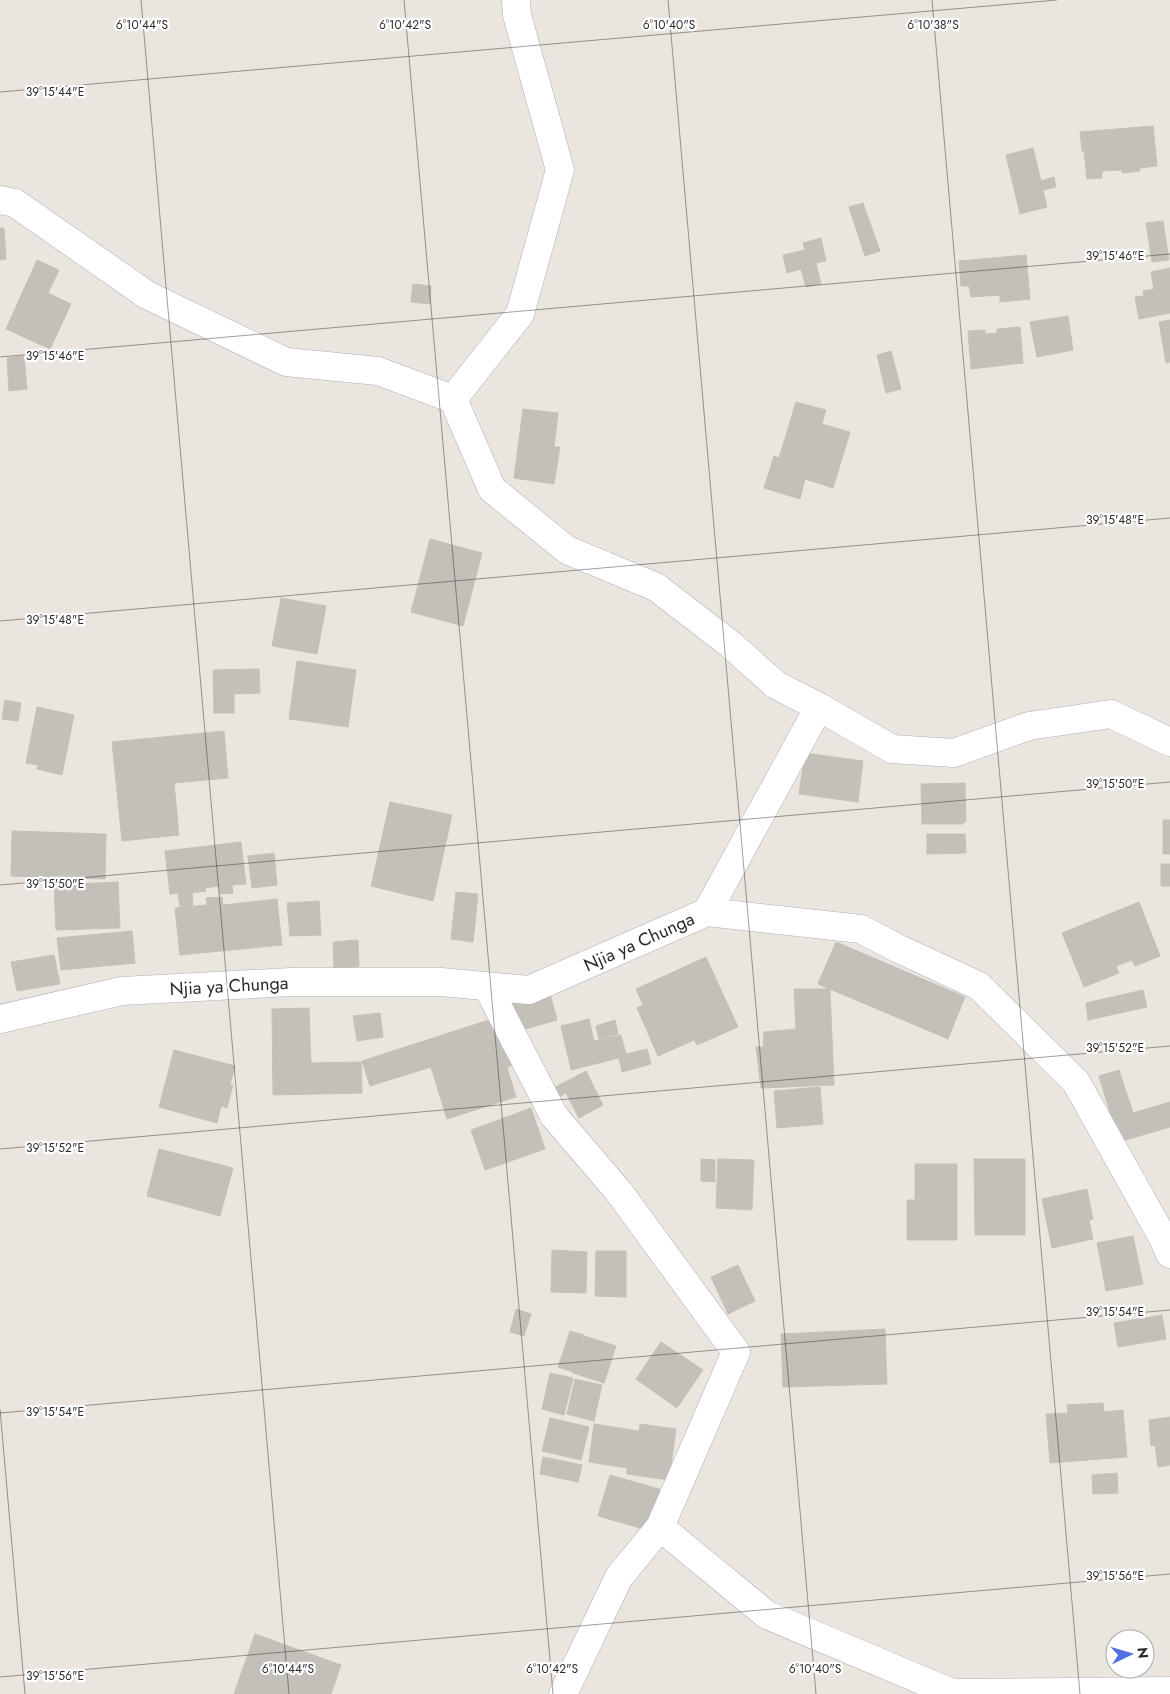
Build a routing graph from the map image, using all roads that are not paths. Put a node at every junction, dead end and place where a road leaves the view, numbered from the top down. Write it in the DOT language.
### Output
graph roads {
  1 [pos="516,0"];
  2 [pos="0,200"];
  3 [pos="453,399"];
  4 [pos="819,707"];
  5 [pos="1170,742"];
  6 [pos="707,912"];
  7 [pos="487,986"];
  8 [pos="0,1019"];
  9 [pos="1170,1254"];
  10 [pos="660,1527"];
  11 [pos="1170,1691"];
  12 [pos="563,1694"];
  1 -- 3 [label="street"];
  2 -- 3 [label="street"];
  3 -- 4 [label="street"];
  4 -- 5 [label="street"];
  4 -- 6 [label="street, Njia ya Chunga"];
  6 -- 7 [label="street, Njia ya Chunga"];
  6 -- 9 [label="street"];
  7 -- 8 [label="street, Njia ya Chunga"];
  7 -- 10 [label="street"];
  10 -- 11 [label="street"];
  10 -- 12 [label="street"];
}
